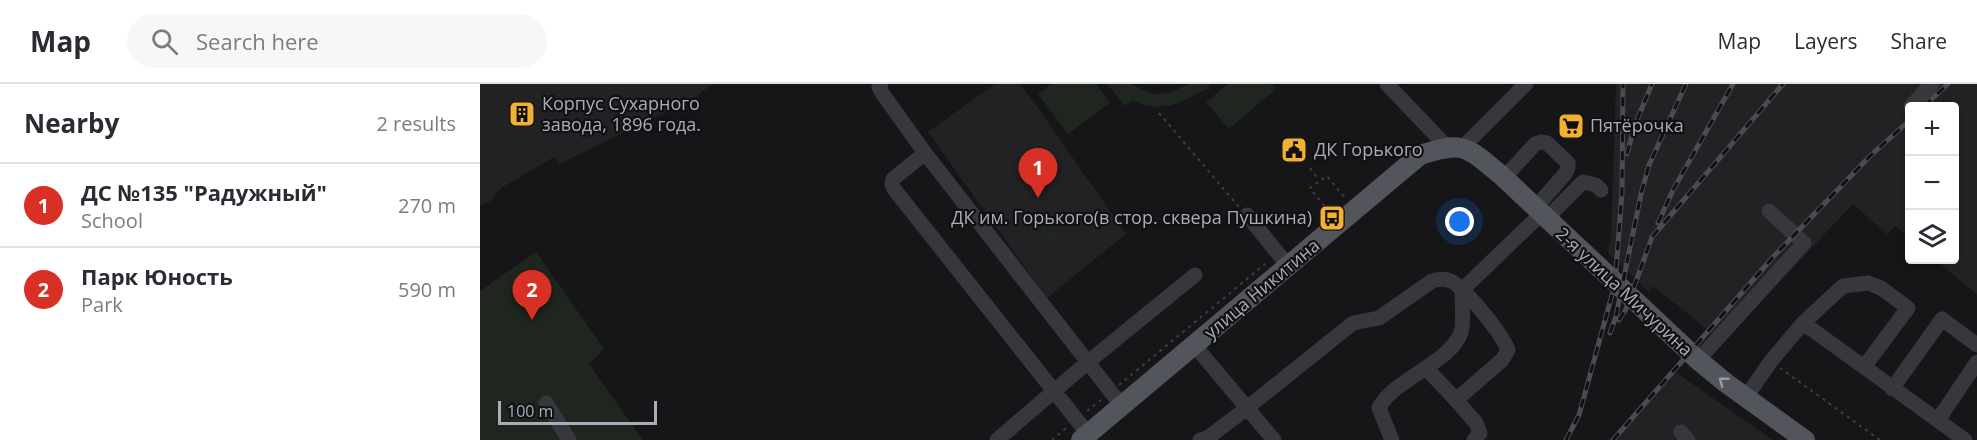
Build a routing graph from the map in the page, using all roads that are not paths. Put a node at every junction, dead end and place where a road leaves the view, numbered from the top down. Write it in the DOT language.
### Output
graph roads {
  1 [pos="881,84"];
  2 [pos="1387,84"];
  3 [pos="1526,84"];
  4 [pos="1932,84"];
  5 [pos="1915,102"];
  6 [pos="1461,150"];
  7 [pos="925,153"];
  8 [pos="1504,178"];
  9 [pos="1601,190"];
  10 [pos="1769,211"];
  11 [pos="1541,213"];
  12 [pos="1246,215"];
  13 [pos="1284,260"];
  14 [pos="1195,275"];
  15 [pos="1462,290"];
  16 [pos="1803,323"];
  17 [pos="1977,345"];
  18 [pos="1195,346"];
  19 [pos="1698,360"];
  20 [pos="1088,362"];
  21 [pos="1977,362"];
  22 [pos="1864,367"];
  23 [pos="1426,368"];
  24 [pos="1893,389"];
  25 [pos="1055,392"];
  26 [pos="1746,397"];
  27 [pos="1116,399"];
  28 [pos="1456,400"];
  29 [pos="546,403"];
  30 [pos="1247,408"];
  31 [pos="1938,420"];
  32 [pos="1082,431"];
  33 [pos="569,440"];
  34 [pos="997,440"];
  35 [pos="1200,440"];
  36 [pos="1274,440"];
  37 [pos="1392,440"];
  38 [pos="1474,440"];
  39 [pos="1805,440"];
  40 [pos="1965,440"];
  1 -- 7 [label="street"];
  2 -- 6 [label="street"];
  3 -- 6 [label="street"];
  4 -- 5 [label="street"];
  6 -- 8 [label="main road, 2-я улица Мичурина"];
  6 -- 13 [label="main road, улица Никитина"];
  7 -- 20 [label="street"];
  7 -- 25 [label="street"];
  8 -- 11 [label="main road, 2-я улица Мичурина"];
  8 -- 11 [label="street"];
  9 -- 11 [label="street"];
  10 -- 19 [label="street"];
  11 -- 15 [label="street"];
  11 -- 19 [label="main road, 2-я улица Мичурина"];
  12 -- 13 [label="street"];
  13 -- 18 [label="main road, улица Никитина"];
  14 -- 20 [label="street"];
  15 -- 23 [label="street"];
  15 -- 28 [label="street"];
  15 -- 30 [label="street"];
  16 -- 22 [label="street"];
  16 -- 22 [label="street"];
  16 -- 26 [label="street"];
  17 -- 24 [label="street"];
  18 -- 27 [label="main road, улица Никитина"];
  18 -- 30 [label="street"];
  26 -- 19 [label="main road, 2-я улица Мичурина, one-way"];
  20 -- 25 [label="street"];
  20 -- 27 [label="street"];
  21 -- 31 [label="street"];
  22 -- 24 [label="street"];
  23 -- 28 [label="street"];
  23 -- 37 [label="street"];
  24 -- 31 [label="street"];
  25 -- 32 [label="street"];
  25 -- 34 [label="street"];
  26 -- 39 [label="main road, 2-я улица Мичурина"];
  27 -- 32 [label="main road, улица Никитина"];
  28 -- 38 [label="street"];
  29 -- 33 [label="street"];
  30 -- 35 [label="street"];
  30 -- 36 [label="street"];
  31 -- 40 [label="street"];
}
